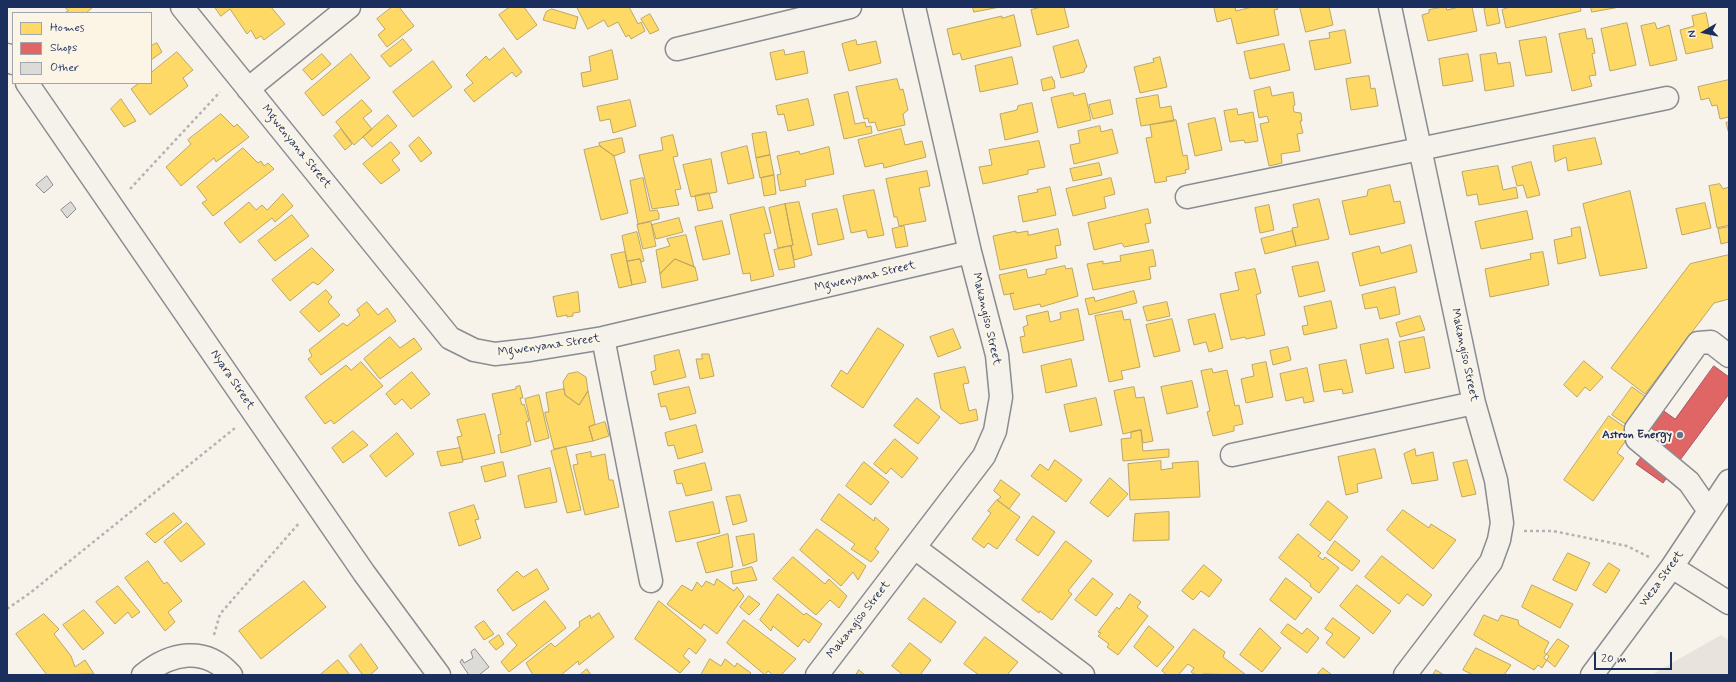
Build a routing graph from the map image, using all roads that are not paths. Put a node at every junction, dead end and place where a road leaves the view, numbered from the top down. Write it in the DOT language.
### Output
graph roads {
  1 [pos="182,7"];
  2 [pos="349,7"];
  3 [pos="850,7"];
  4 [pos="914,7"];
  5 [pos="1390,7"];
  6 [pos="677,49"];
  7 [pos="242,82"];
  8 [pos="28,84"];
  9 [pos="1667,98"];
  10 [pos="1419,149"];
  11 [pos="1187,198"];
  12 [pos="970,252"];
  13 [pos="604,338"];
  14 [pos="1729,356"];
  15 [pos="1474,403"];
  16 [pos="1232,455"];
  17 [pos="1729,481"];
  18 [pos="1709,511"];
  19 [pos="915,548"];
  20 [pos="1672,567"];
  21 [pos="651,582"];
  22 [pos="1729,602"];
  23 [pos="143,675"];
  24 [pos="231,675"];
  25 [pos="440,675"];
  26 [pos="817,675"];
  27 [pos="1083,675"];
  28 [pos="1405,675"];
  29 [pos="1592,675"];
  1 -- 7 [label="street, Mgwenyana Street"];
  2 -- 7 [label="street"];
  3 -- 6 [label="street"];
  4 -- 12 [label="street, Makangiso Street"];
  5 -- 10 [label="street, Makangiso Street"];
  7 -- 13 [label="street, Mgwenyana Street"];
  8 -- 25 [label="street, Nyara Street"];
  9 -- 10 [label="street"];
  10 -- 11 [label="street"];
  10 -- 15 [label="street, Makangiso Street"];
  12 -- 13 [label="street, Mgwenyana Street"];
  12 -- 19 [label="street, Makangiso Street"];
  13 -- 21 [label="street"];
  14 -- 18 [label="street"];
  15 -- 16 [label="street"];
  15 -- 28 [label="street, Makangiso Street"];
  17 -- 18 [label="street, Weza Street"];
  18 -- 20 [label="street, Weza Street"];
  19 -- 26 [label="street, Makangiso Street"];
  19 -- 27 [label="street"];
  20 -- 22 [label="street"];
  20 -- 29 [label="street, Weza Street"];
  23 -- 24 [label="street"];
}
